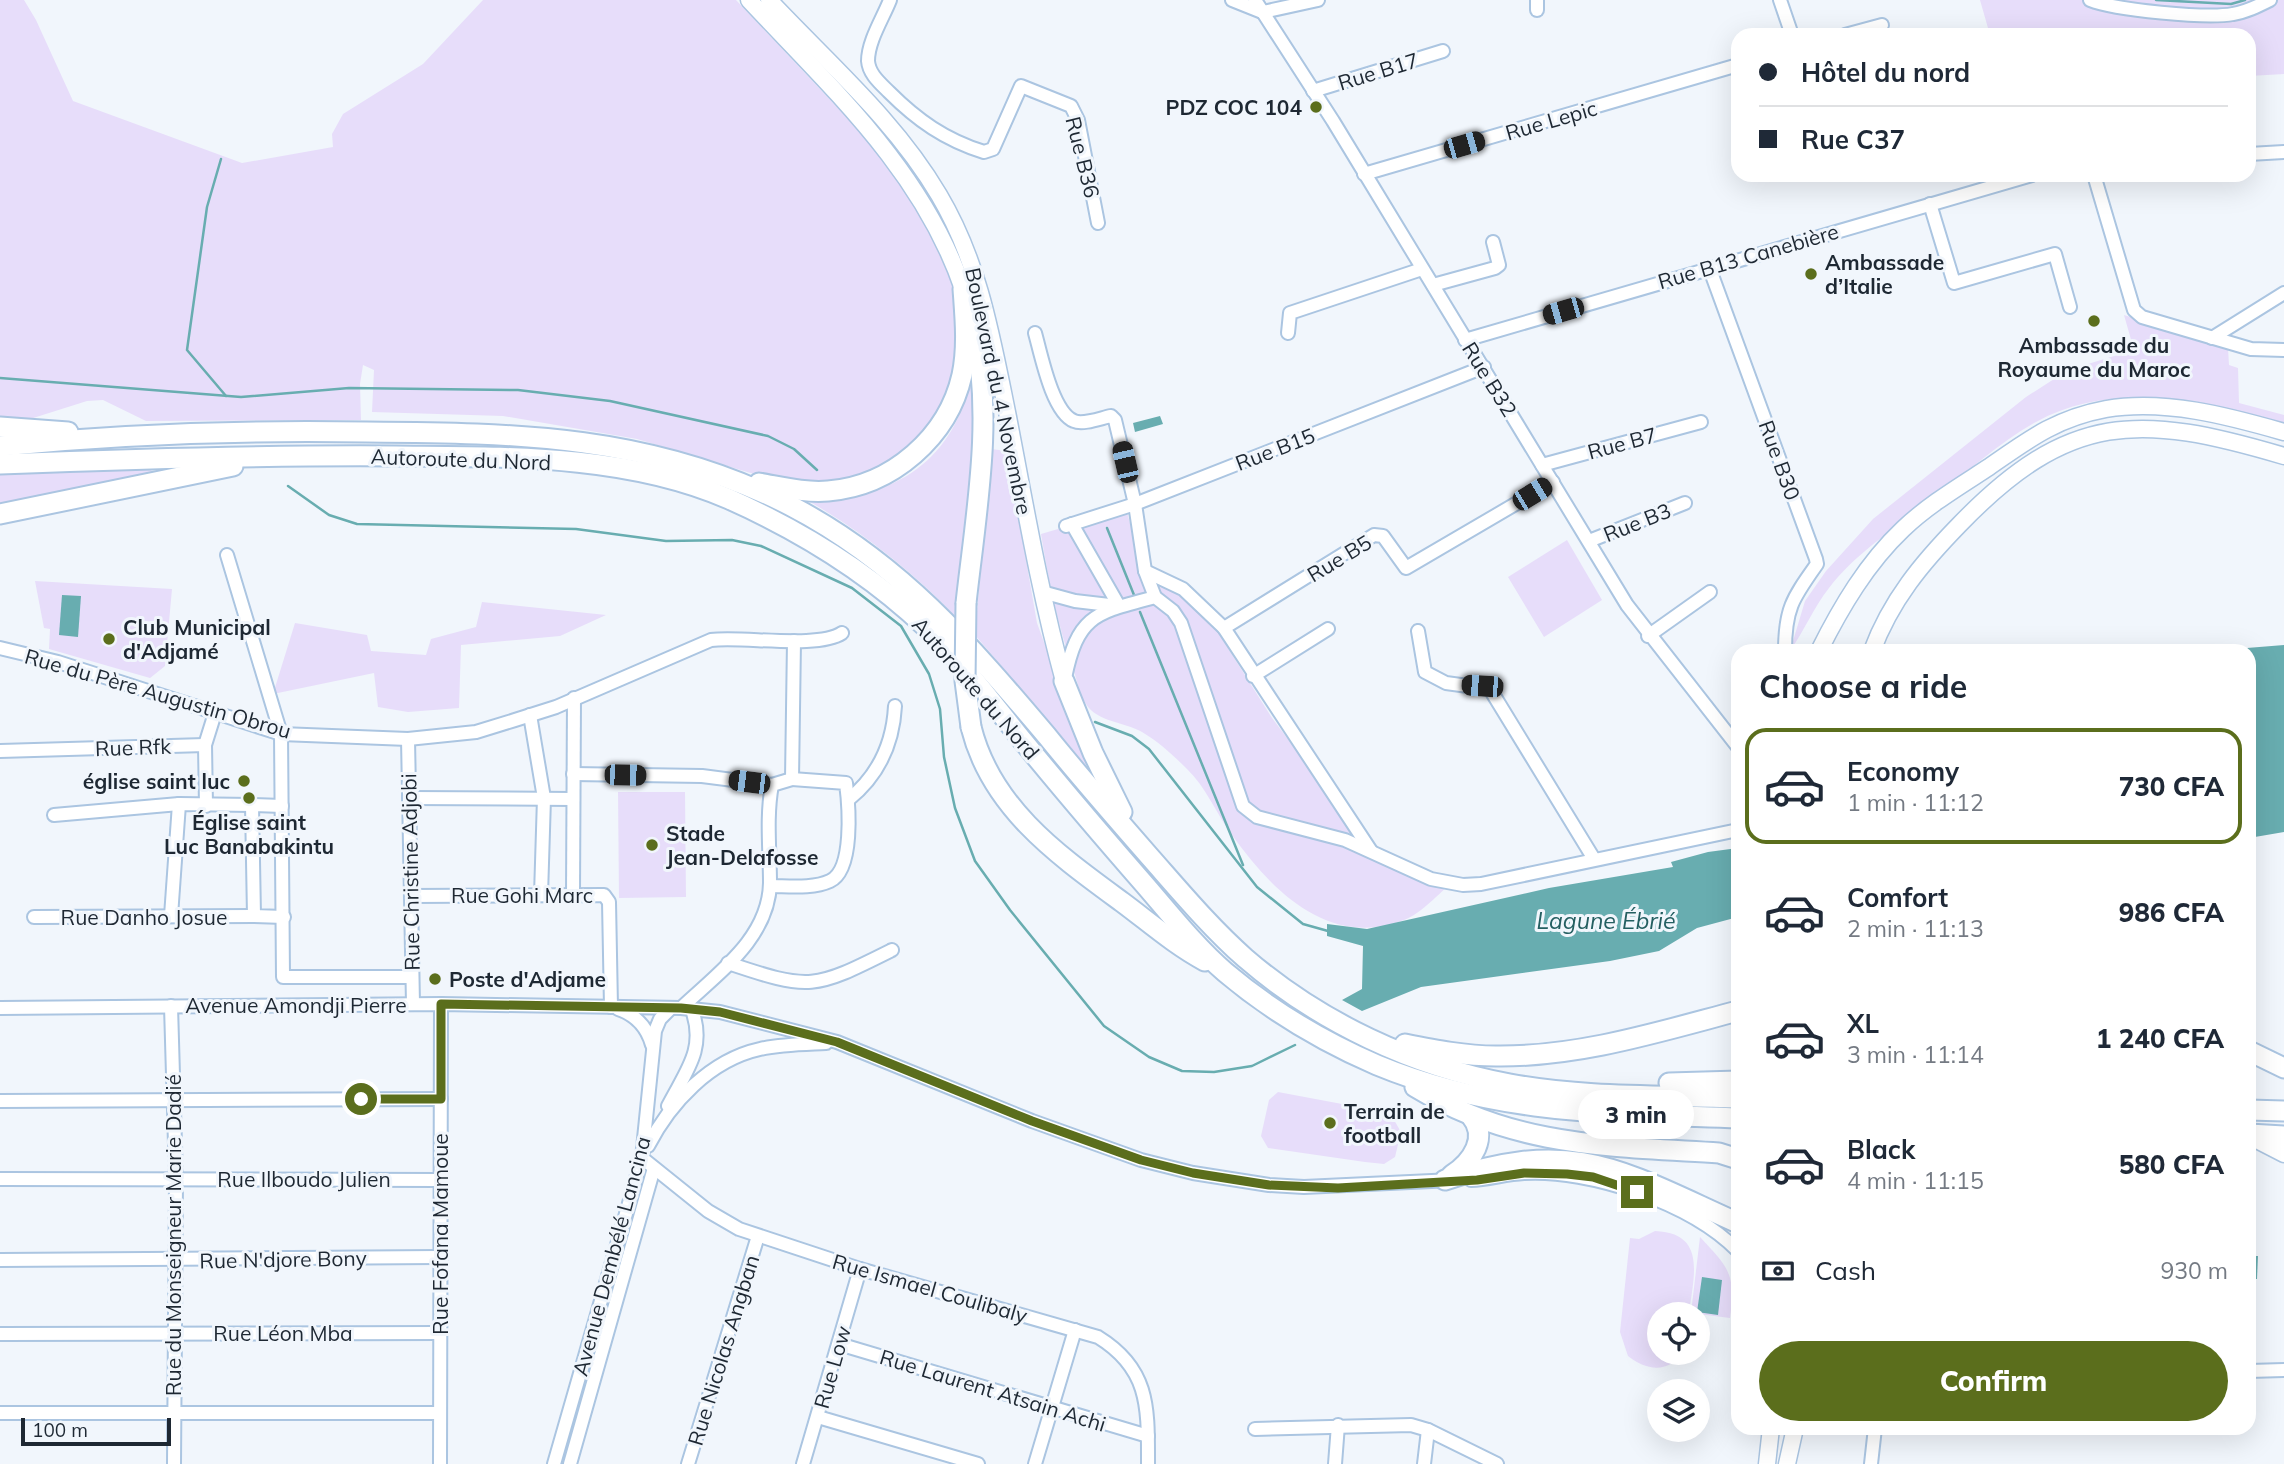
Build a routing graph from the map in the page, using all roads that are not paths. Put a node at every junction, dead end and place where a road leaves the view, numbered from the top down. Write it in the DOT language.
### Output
graph roads {
  1 [pos="749,0"];
  2 [pos="769,0"];
  3 [pos="890,0"];
  4 [pos="1232,0"];
  5 [pos="1255,0"];
  6 [pos="1318,0"];
  7 [pos="1780,0"];
  8 [pos="2090,0"];
  9 [pos="2270,0"];
  10 [pos="1263,12"];
  11 [pos="1882,25"];
  12 [pos="1790,28"];
  13 [pos="1871,28"];
  14 [pos="1443,51"];
  15 [pos="1731,67"];
  16 [pos="1313,91"];
  17 [pos="2284,152"];
  18 [pos="2256,154"];
  19 [pos="1364,174"];
  20 [pos="2007,182"];
  21 [pos="2096,182"];
  22 [pos="1930,204"];
  23 [pos="1098,223"];
  24 [pos="1493,242"];
  25 [pos="1709,267"];
  26 [pos="1423,269"];
  27 [pos="1433,285"];
  28 [pos="963,289"];
  29 [pos="2284,293"];
  30 [pos="2070,307"];
  31 [pos="1035,333"];
  32 [pos="1288,333"];
  33 [pos="2212,338"];
  34 [pos="1465,340"];
  35 [pos="2284,350"];
  36 [pos="1484,368"];
  37 [pos="1701,422"];
  38 [pos="0,427"];
  39 [pos="2284,432"];
  40 [pos="93,437"];
  41 [pos="0,446"];
  42 [pos="285,455"];
  43 [pos="2284,456"];
  44 [pos="0,464"];
  45 [pos="1542,465"];
  46 [pos="734,480"];
  47 [pos="1553,482"];
  48 [pos="1685,503"];
  49 [pos="1135,504"];
  50 [pos="0,514"];
  51 [pos="1589,541"];
  52 [pos="228,555"];
  53 [pos="1144,571"];
  54 [pos="1042,592"];
  55 [pos="1710,592"];
  56 [pos="1155,597"];
  57 [pos="1119,606"];
  58 [pos="1224,628"];
  59 [pos="1328,629"];
  60 [pos="1418,631"];
  61 [pos="842,632"];
  62 [pos="1648,636"];
  63 [pos="794,641"];
  64 [pos="1785,644"];
  65 [pos="1823,644"];
  66 [pos="1875,644"];
  67 [pos="0,648"];
  68 [pos="1253,676"];
  69 [pos="1065,681"];
  70 [pos="574,698"];
  71 [pos="895,706"];
  72 [pos="215,713"];
  73 [pos="530,715"];
  74 [pos="281,734"];
  75 [pos="1731,738"];
  76 [pos="408,739"];
  77 [pos="205,745"];
  78 [pos="0,751"];
  79 [pos="573,774"];
  80 [pos="792,779"];
  81 [pos="772,785"];
  82 [pos="409,798"];
  83 [pos="544,798"];
  84 [pos="573,799"];
  85 [pos="848,800"];
  86 [pos="179,804"];
  87 [pos="252,805"];
  88 [pos="206,806"];
  89 [pos="282,806"];
  90 [pos="54,815"];
  91 [pos="1731,831"];
  92 [pos="1139,844"];
  93 [pos="1371,851"];
  94 [pos="1594,859"];
  95 [pos="770,887"];
  96 [pos="541,895"];
  97 [pos="573,895"];
  98 [pos="411,896"];
  99 [pos="170,916"];
  100 [pos="254,916"];
  101 [pos="34,917"];
  102 [pos="284,917"];
  103 [pos="892,950"];
  104 [pos="728,962"];
  105 [pos="1224,972"];
  106 [pos="412,977"];
  107 [pos="413,1004"];
  108 [pos="441,1004"];
  109 [pos="171,1006"];
  110 [pos="611,1007"];
  111 [pos="0,1008"];
  112 [pos="681,1009"];
  113 [pos="1731,1013"];
  114 [pos="1365,1036"];
  115 [pos="837,1042"];
  116 [pos="654,1054"];
  117 [pos="2256,1054"];
  118 [pos="1382,1067"];
  119 [pos="2284,1068"];
  120 [pos="1731,1081"];
  121 [pos="1577,1091"];
  122 [pos="1731,1098"];
  123 [pos="441,1099"];
  124 [pos="174,1100"];
  125 [pos="0,1101"];
  126 [pos="2256,1110"];
  127 [pos="2284,1111"];
  128 [pos="663,1115"];
  129 [pos="1471,1115"];
  130 [pos="1731,1118"];
  131 [pos="2256,1135"];
  132 [pos="2284,1136"];
  133 [pos="2256,1139"];
  134 [pos="2284,1154"];
  135 [pos="1731,1156"];
  136 [pos="642,1158"];
  137 [pos="654,1168"];
  138 [pos="0,1179"];
  139 [pos="176,1179"];
  140 [pos="440,1180"];
  141 [pos="1445,1180"];
  142 [pos="1731,1220"];
  143 [pos="758,1236"];
  144 [pos="1731,1246"];
  145 [pos="439,1258"];
  146 [pos="0,1260"];
  147 [pos="174,1260"];
  148 [pos="860,1269"];
  149 [pos="1075,1330"];
  150 [pos="175,1333"];
  151 [pos="440,1333"];
  152 [pos="0,1334"];
  153 [pos="839,1344"];
  154 [pos="2284,1370"];
  155 [pos="2256,1371"];
  156 [pos="1051,1409"];
  157 [pos="174,1412"];
  158 [pos="0,1413"];
  159 [pos="438,1413"];
  160 [pos="818,1417"];
  161 [pos="1338,1425"];
  162 [pos="1255,1429"];
  163 [pos="1428,1430"];
  164 [pos="1770,1435"];
  165 [pos="1793,1435"];
  166 [pos="1874,1435"];
  167 [pos="1148,1436"];
  168 [pos="174,1464"];
  169 [pos="440,1464"];
  170 [pos="554,1464"];
  171 [pos="570,1464"];
  172 [pos="688,1464"];
  173 [pos="803,1464"];
  174 [pos="978,1464"];
  175 [pos="1035,1464"];
  176 [pos="1148,1464"];
  177 [pos="1335,1464"];
  178 [pos="1424,1464"];
  179 [pos="1497,1464"];
  180 [pos="1766,1464"];
  181 [pos="1787,1464"];
  182 [pos="1871,1464"];
  1 -- 28 [label="main road, Boulevard du 4 Novembre"];
  2 -- 54 [label="main road, Boulevard du 4 Novembre"];
  3 -- 23 [label="street, Rue B36"];
  4 -- 10 [label="street"];
  5 -- 10 [label="street, Rue B32"];
  6 -- 10 [label="street"];
  7 -- 12 [label="street"];
  8 -- 9 [label="street"];
  10 -- 16 [label="street, Rue B32"];
  11 -- 13 [label="street"];
  14 -- 16 [label="street, Rue B17"];
  15 -- 19 [label="street, Rue Lepic"];
  16 -- 19 [label="street, Rue B32"];
  17 -- 18 [label="street"];
  19 -- 26 [label="street, Rue B32"];
  20 -- 22 [label="street, Rue B13 Canebière"];
  21 -- 33 [label="street"];
  22 -- 25 [label="street, Rue B13 Canebière"];
  22 -- 30 [label="street"];
  24 -- 27 [label="street"];
  25 -- 34 [label="street, Rue B13 Canebière"];
  25 -- 64 [label="street, Rue B30"];
  26 -- 27 [label="street, Rue B32"];
  26 -- 32 [label="street"];
  27 -- 34 [label="street, Rue B32"];
  28 -- 46 [label="highway"];
  28 -- 105 [label="highway, bridge"];
  29 -- 33 [label="street"];
  31 -- 49 [label="street"];
  33 -- 35 [label="street"];
  34 -- 36 [label="street, Rue B32"];
  36 -- 45 [label="street, Rue B32"];
  36 -- 49 [label="street, Rue B15"];
  37 -- 45 [label="street, Rue B7"];
  38 -- 40 [label="highway"];
  39 -- 65 [label="main road"];
  40 -- 41 [label="highway, Autoroute du Nord"];
  40 -- 46 [label="highway, Autoroute du Nord"];
  42 -- 44 [label="highway, Autoroute du Nord"];
  42 -- 50 [label="highway"];
  42 -- 105 [label="highway, Autoroute du Nord"];
  43 -- 66 [label="main road"];
  45 -- 47 [label="street, Rue B32"];
  46 -- 92 [label="highway, Autoroute du Nord"];
  47 -- 51 [label="street, Rue B32"];
  47 -- 58 [label="street, Rue B5"];
  48 -- 51 [label="street, Rue B3"];
  49 -- 53 [label="street"];
  49 -- 57 [label="street, Rue B15"];
  51 -- 62 [label="street, Rue B32"];
  52 -- 74 [label="street"];
  53 -- 56 [label="street"];
  53 -- 58 [label="street"];
  54 -- 57 [label="street"];
  54 -- 69 [label="main road, Boulevard du 4 Novembre"];
  55 -- 62 [label="street"];
  56 -- 57 [label="street"];
  56 -- 93 [label="street"];
  57 -- 69 [label="street"];
  58 -- 68 [label="street"];
  59 -- 68 [label="street"];
  60 -- 94 [label="street"];
  61 -- 63 [label="street, Rue du Père Augustin Obrou"];
  62 -- 75 [label="street, Rue B32"];
  63 -- 70 [label="street, Rue du Père Augustin Obrou"];
  63 -- 80 [label="street"];
  67 -- 72 [label="street, Rue du Père Augustin Obrou"];
  68 -- 93 [label="street"];
  69 -- 92 [label="highway"];
  70 -- 73 [label="street, Rue du Père Augustin Obrou"];
  70 -- 79 [label="street"];
  71 -- 85 [label="street"];
  72 -- 74 [label="street, Rue du Père Augustin Obrou"];
  72 -- 77 [label="street"];
  73 -- 76 [label="street, Rue du Père Augustin Obrou"];
  73 -- 83 [label="street"];
  74 -- 76 [label="street, Rue du Père Augustin Obrou"];
  74 -- 89 [label="street"];
  76 -- 82 [label="street, Rue Christine Adjobi"];
  77 -- 78 [label="street, Rue Rfk"];
  77 -- 88 [label="street"];
  79 -- 81 [label="street"];
  79 -- 84 [label="street"];
  80 -- 81 [label="street"];
  80 -- 85 [label="street"];
  81 -- 95 [label="street"];
  82 -- 83 [label="street"];
  82 -- 98 [label="street, Rue Christine Adjobi"];
  83 -- 84 [label="street"];
  83 -- 96 [label="street"];
  84 -- 97 [label="street"];
  85 -- 95 [label="street"];
  86 -- 88 [label="street"];
  86 -- 90 [label="street"];
  86 -- 99 [label="street"];
  87 -- 88 [label="street"];
  87 -- 89 [label="street"];
  87 -- 100 [label="street"];
  89 -- 102 [label="street"];
  91 -- 94 [label="street"];
  92 -- 114 [label="highway, Autoroute du Nord"];
  93 -- 94 [label="street"];
  95 -- 104 [label="street"];
  96 -- 97 [label="street, Rue Gohi Marc"];
  96 -- 98 [label="street, Rue Gohi Marc"];
  97 -- 110 [label="street, Rue Gohi Marc"];
  98 -- 106 [label="street, Rue Christine Adjobi"];
  99 -- 100 [label="street, Rue Danho Josue"];
  99 -- 101 [label="street, Rue Danho Josue"];
  100 -- 102 [label="street, Rue Danho Josue"];
  102 -- 106 [label="street"];
  103 -- 104 [label="street"];
  104 -- 112 [label="street"];
  105 -- 118 [label="highway, Autoroute du Nord"];
  106 -- 107 [label="street, Rue Christine Adjobi"];
  107 -- 108 [label="street, Avenue Amondji Pierre"];
  107 -- 109 [label="street, Avenue Amondji Pierre"];
  108 -- 110 [label="street, Avenue Amondji Pierre"];
  108 -- 123 [label="street, Rue Fofana Mamoue"];
  109 -- 111 [label="street, Avenue Amondji Pierre"];
  109 -- 124 [label="street, Rue du Monseigneur Marie Dadié"];
  110 -- 112 [label="street, Avenue Amondji Pierre"];
  110 -- 116 [label="street"];
  112 -- 115 [label="street, Avenue Amondji Pierre"];
  112 -- 116 [label="street, Avenue Dembélé Lancina"];
  112 -- 128 [label="street, Avenue Dembélé Lancina"];
  113 -- 114 [label="highway"];
  114 -- 121 [label="highway, Autoroute du Nord"];
  115 -- 128 [label="street"];
  115 -- 141 [label="street, Avenue Amondji Pierre"];
  116 -- 136 [label="street, Avenue Dembélé Lancina"];
  117 -- 119 [label="highway"];
  118 -- 129 [label="highway"];
  118 -- 130 [label="highway, Autoroute du Nord"];
  120 -- 121 [label="highway"];
  121 -- 122 [label="highway, Autoroute du Nord"];
  123 -- 124 [label="street"];
  123 -- 140 [label="street, Rue Fofana Mamoue"];
  124 -- 125 [label="street"];
  124 -- 139 [label="street, Rue du Monseigneur Marie Dadié"];
  126 -- 127 [label="highway"];
  128 -- 136 [label="street, Avenue Dembélé Lancina"];
  129 -- 135 [label="highway"];
  129 -- 141 [label="highway"];
  131 -- 132 [label="highway"];
  133 -- 134 [label="main road"];
  136 -- 137 [label="street, Rue Ismael Coulibaly"];
  136 -- 170 [label="street, Avenue Dembélé Lancina"];
  137 -- 143 [label="street, Rue Ismael Coulibaly"];
  137 -- 171 [label="street"];
  138 -- 139 [label="street, Rue Ilboudo Julien"];
  139 -- 140 [label="street, Rue Ilboudo Julien"];
  139 -- 147 [label="street, Rue du Monseigneur Marie Dadié"];
  140 -- 145 [label="street, Rue Fofana Mamoue"];
  141 -- 142 [label="highway"];
  141 -- 144 [label="street, Avenue Amondji Pierre"];
  143 -- 148 [label="street, Rue Ismael Coulibaly"];
  143 -- 172 [label="street, Rue Nicolas Angban"];
  145 -- 147 [label="street, Rue N'djore Bony"];
  145 -- 151 [label="street, Rue Fofana Mamoue"];
  146 -- 147 [label="street, Rue N'djore Bony"];
  147 -- 150 [label="street, Rue du Monseigneur Marie Dadié"];
  148 -- 149 [label="street, Rue Ismael Coulibaly"];
  148 -- 153 [label="street, Rue Low"];
  149 -- 156 [label="street"];
  149 -- 167 [label="street, Rue Ismael Coulibaly"];
  150 -- 151 [label="street, Rue Léon Mba"];
  150 -- 152 [label="street, Rue Léon Mba"];
  150 -- 157 [label="street, Rue du Monseigneur Marie Dadié"];
  151 -- 159 [label="street, Rue Fofana Mamoue"];
  153 -- 156 [label="street, Rue Laurent Atsain Achi"];
  153 -- 160 [label="street, Rue Low"];
  154 -- 155 [label="street"];
  156 -- 167 [label="street, Rue Laurent Atsain Achi"];
  156 -- 175 [label="street"];
  157 -- 158 [label="street"];
  157 -- 159 [label="street"];
  157 -- 168 [label="street, Rue du Monseigneur Marie Dadié"];
  159 -- 169 [label="street, Rue Fofana Mamoue"];
  160 -- 173 [label="street, Rue Low"];
  160 -- 174 [label="street"];
  161 -- 162 [label="street"];
  161 -- 163 [label="street"];
  161 -- 177 [label="street"];
  163 -- 178 [label="street"];
  163 -- 179 [label="street"];
  164 -- 180 [label="main road"];
  165 -- 181 [label="main road"];
  166 -- 182 [label="street"];
  167 -- 176 [label="street, Rue Ismael Coulibaly"];
}
